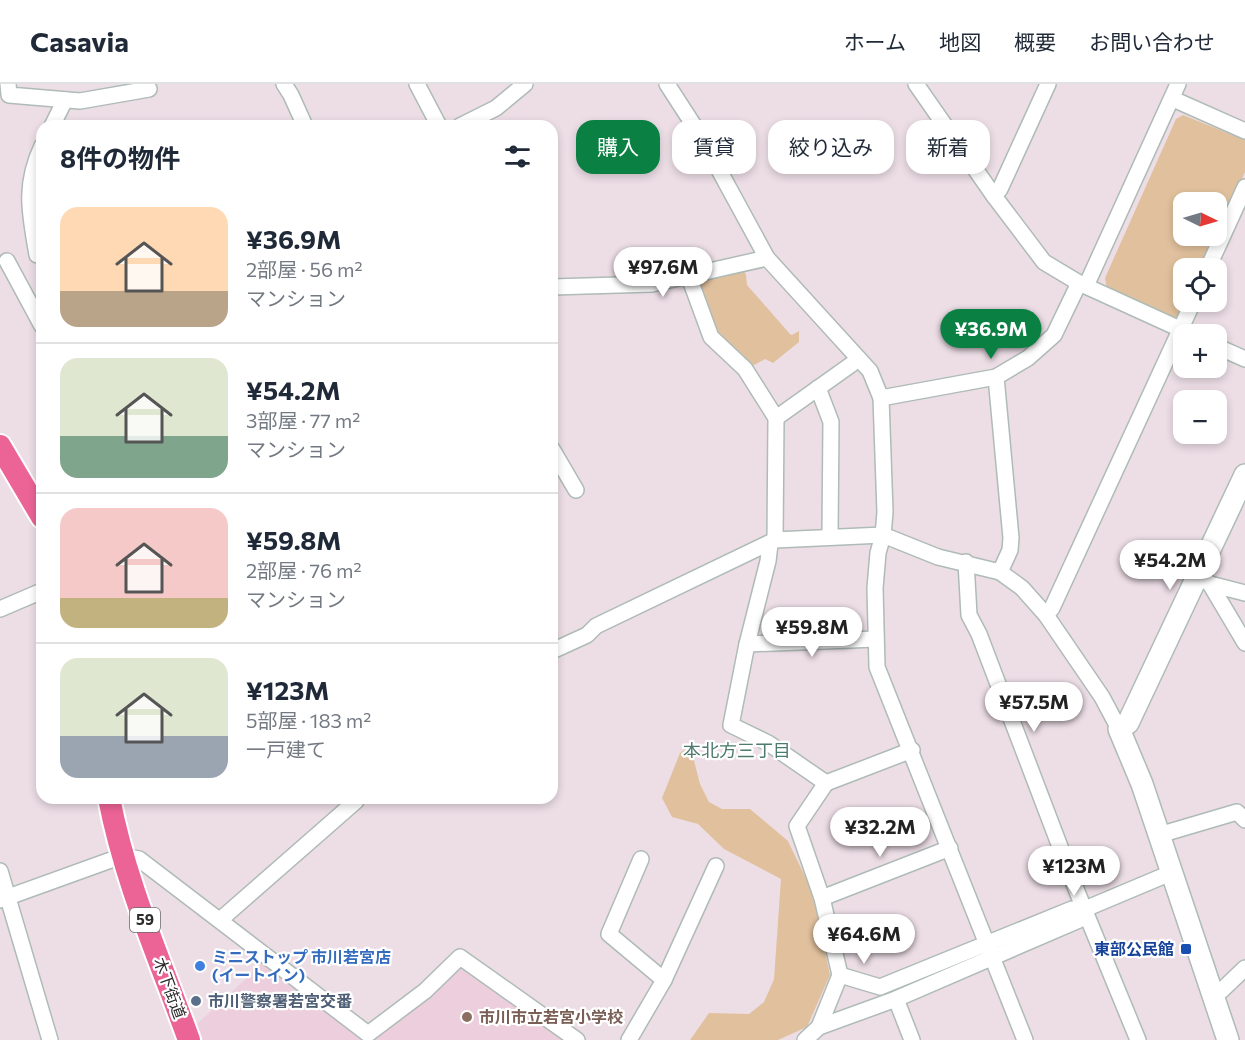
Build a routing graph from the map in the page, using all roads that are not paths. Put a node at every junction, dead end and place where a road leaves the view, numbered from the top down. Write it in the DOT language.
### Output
graph roads {
  1 [pos="8,84"];
  2 [pos="284,84"];
  3 [pos="417,84"];
  4 [pos="525,84"];
  5 [pos="667,84"];
  6 [pos="916,84"];
  7 [pos="1048,84"];
  8 [pos="1178,84"];
  9 [pos="148,89"];
  10 [pos="117,90"];
  11 [pos="1173,99"];
  12 [pos="65,100"];
  13 [pos="55,120"];
  14 [pos="302,120"];
  15 [pos="436,120"];
  16 [pos="472,120"];
  17 [pos="1245,131"];
  18 [pos="36,159"];
  19 [pos="1245,187"];
  20 [pos="994,196"];
  21 [pos="36,239"];
  22 [pos="36,255"];
  23 [pos="767,258"];
  24 [pos="1213,258"];
  25 [pos="4,262"];
  26 [pos="689,277"];
  27 [pos="1083,285"];
  28 [pos="558,287"];
  29 [pos="36,316"];
  30 [pos="1173,326"];
  31 [pos="1227,351"];
  32 [pos="1173,357"];
  33 [pos="859,359"];
  34 [pos="1245,359"];
  35 [pos="996,376"];
  36 [pos="818,388"];
  37 [pos="881,398"];
  38 [pos="776,418"];
  39 [pos="0,446"];
  40 [pos="558,459"];
  41 [pos="1245,475"];
  42 [pos="576,490"];
  43 [pos="36,506"];
  44 [pos="883,535"];
  45 [pos="830,537"];
  46 [pos="772,542"];
  47 [pos="966,562"];
  48 [pos="1000,572"];
  49 [pos="1204,580"];
  50 [pos="1245,593"];
  51 [pos="36,594"];
  52 [pos="0,609"];
  53 [pos="1046,615"];
  54 [pos="876,639"];
  55 [pos="1245,643"];
  56 [pos="747,644"];
  57 [pos="558,648"];
  58 [pos="1119,729"];
  59 [pos="912,750"];
  60 [pos="826,783"];
  61 [pos="110,804"];
  62 [pos="353,804"];
  63 [pos="1245,820"];
  64 [pos="1159,835"];
  65 [pos="950,848"];
  66 [pos="122,856"];
  67 [pos="641,859"];
  68 [pos="716,866"];
  69 [pos="0,871"];
  70 [pos="1173,872"];
  71 [pos="4,898"];
  72 [pos="822,898"];
  73 [pos="1085,909"];
  74 [pos="220,920"];
  75 [pos="990,952"];
  76 [pos="1244,970"];
  77 [pos="840,975"];
  78 [pos="664,980"];
  79 [pos="1212,996"];
  80 [pos="896,999"];
  81 [pos="819,1027"];
  82 [pos="50,1040"];
  83 [pos="189,1040"];
  84 [pos="577,1040"];
  85 [pos="629,1040"];
  86 [pos="805,1040"];
  87 [pos="912,1040"];
  88 [pos="1025,1040"];
  89 [pos="1138,1040"];
  90 [pos="1228,1040"];
  1 -- 12 [label="street"];
  2 -- 14 [label="street"];
  3 -- 15 [label="street"];
  4 -- 16 [label="street"];
  5 -- 23 [label="street"];
  6 -- 20 [label="street"];
  7 -- 20 [label="street"];
  8 -- 11 [label="street"];
  9 -- 10 [label="street"];
  10 -- 12 [label="street"];
  11 -- 17 [label="street"];
  11 -- 27 [label="street"];
  12 -- 13 [label="street"];
  18 -- 21 [label="street"];
  19 -- 24 [label="street"];
  20 -- 27 [label="street"];
  22 -- 25 [label="street"];
  23 -- 26 [label="street"];
  23 -- 33 [label="street"];
  25 -- 29 [label="street"];
  26 -- 28 [label="street"];
  26 -- 38 [label="street"];
  27 -- 30 [label="street"];
  27 -- 35 [label="street"];
  31 -- 34 [label="street"];
  32 -- 53 [label="street"];
  33 -- 36 [label="street"];
  33 -- 37 [label="street"];
  35 -- 37 [label="street"];
  35 -- 48 [label="street"];
  36 -- 38 [label="street"];
  36 -- 45 [label="street"];
  37 -- 44 [label="street"];
  38 -- 46 [label="street"];
  39 -- 43 [label="main road"];
  40 -- 42 [label="street"];
  41 -- 49 [label="street"];
  44 -- 45 [label="street"];
  44 -- 47 [label="street"];
  44 -- 54 [label="street"];
  45 -- 46 [label="street"];
  46 -- 56 [label="street"];
  46 -- 57 [label="street"];
  47 -- 48 [label="street"];
  47 -- 73 [label="street"];
  48 -- 53 [label="street"];
  49 -- 50 [label="street"];
  49 -- 55 [label="street"];
  49 -- 58 [label="street"];
  51 -- 52 [label="street"];
  53 -- 58 [label="street"];
  54 -- 56 [label="street"];
  54 -- 59 [label="street"];
  56 -- 60 [label="street"];
  58 -- 64 [label="street"];
  59 -- 60 [label="street"];
  59 -- 65 [label="street"];
  60 -- 72 [label="street"];
  61 -- 66 [label="main road, 木下街道 / 59"];
  62 -- 74 [label="street"];
  63 -- 64 [label="street"];
  64 -- 70 [label="street"];
  65 -- 72 [label="street"];
  65 -- 75 [label="street"];
  66 -- 71 [label="street"];
  66 -- 74 [label="street"];
  66 -- 83 [label="main road, 木下街道 / 59"];
  67 -- 78 [label="street"];
  68 -- 78 [label="street"];
  69 -- 71 [label="street"];
  70 -- 73 [label="street"];
  70 -- 79 [label="street"];
  71 -- 82 [label="street"];
  72 -- 77 [label="street"];
  73 -- 75 [label="street"];
  73 -- 89 [label="street"];
  74 -- 84 [label="street"];
  75 -- 77 [label="street"];
  75 -- 80 [label="street"];
  75 -- 88 [label="street"];
  76 -- 79 [label="street"];
  77 -- 81 [label="street"];
  78 -- 85 [label="street"];
  79 -- 90 [label="street"];
  80 -- 81 [label="street"];
  80 -- 87 [label="street"];
  81 -- 86 [label="street"];
}
